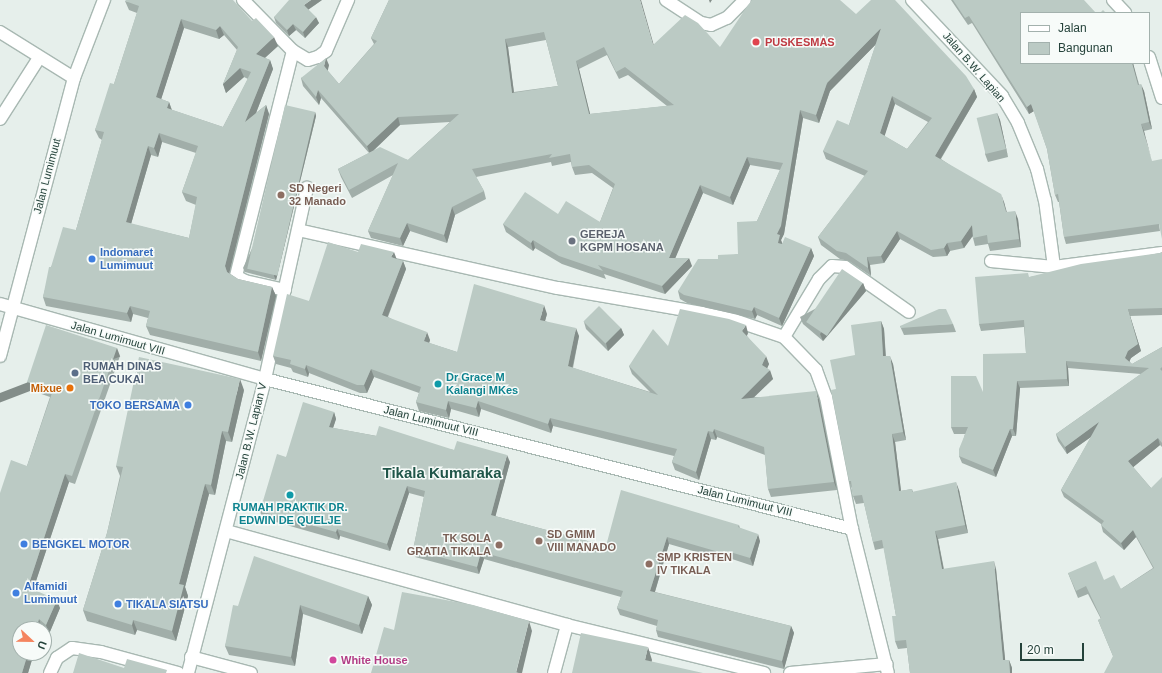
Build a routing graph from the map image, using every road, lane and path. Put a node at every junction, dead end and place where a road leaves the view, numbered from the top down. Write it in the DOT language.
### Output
graph roads {
  1 [pos="104,0"];
  2 [pos="242,0"];
  3 [pos="348,0"];
  4 [pos="666,0"];
  5 [pos="745,0"];
  6 [pos="912,0"];
  7 [pos="1113,0"];
  8 [pos="1124,12"];
  9 [pos="0,32"];
  10 [pos="293,51"];
  11 [pos="39,58"];
  12 [pos="1150,60"];
  13 [pos="74,78"];
  14 [pos="1162,98"];
  15 [pos="0,119"];
  16 [pos="308,188"];
  17 [pos="298,230"];
  18 [pos="1162,253"];
  19 [pos="991,261"];
  20 [pos="1054,267"];
  21 [pos="285,290"];
  22 [pos="0,304"];
  23 [pos="12,308"];
  24 [pos="908,312"];
  25 [pos="784,337"];
  26 [pos="0,356"];
  27 [pos="265,379"];
  28 [pos="852,529"];
  29 [pos="226,531"];
  30 [pos="567,625"];
  31 [pos="192,657"];
  32 [pos="887,668"];
  33 [pos="50,673"];
  34 [pos="178,673"];
  35 [pos="188,673"];
  36 [pos="251,673"];
  37 [pos="554,673"];
  38 [pos="764,673"];
  39 [pos="790,673"];
  1 -- 13 [label="street, Jalan Lumimuut"];
  2 -- 10 [label="street"];
  3 -- 10 [label="street"];
  4 -- 5 [label="street"];
  6 -- 20 [label="street, Jalan B.W. Lapian"];
  7 -- 8 [label="street"];
  9 -- 11 [label="street"];
  10 -- 21 [label="street"];
  11 -- 13 [label="street"];
  11 -- 15 [label="street"];
  12 -- 14 [label="street"];
  13 -- 23 [label="street, Jalan Lumimuut"];
  16 -- 17 [label="street, Jalan B.W. Lapian V"];
  17 -- 21 [label="street, Jalan B.W. Lapian V"];
  17 -- 25 [label="street"];
  18 -- 20 [label="street"];
  19 -- 20 [label="street"];
  21 -- 27 [label="street, Jalan B.W. Lapian V"];
  22 -- 23 [label="street, Jalan Lumimuut VIII"];
  23 -- 26 [label="street, Jalan Lumimuut"];
  23 -- 27 [label="street, Jalan Lumimuut VIII"];
  24 -- 25 [label="street"];
  25 -- 28 [label="street"];
  27 -- 28 [label="street, Jalan Lumimuut VIII"];
  27 -- 29 [label="street, Jalan B.W. Lapian V"];
  28 -- 32 [label="street"];
  29 -- 30 [label="street"];
  29 -- 31 [label="street, Jalan B.W. Lapian V"];
  30 -- 37 [label="street"];
  30 -- 38 [label="street"];
  31 -- 35 [label="street, Jalan B.W. Lapian V"];
  31 -- 36 [label="street"];
  32 -- 39 [label="street"];
  33 -- 34 [label="street"];
}
